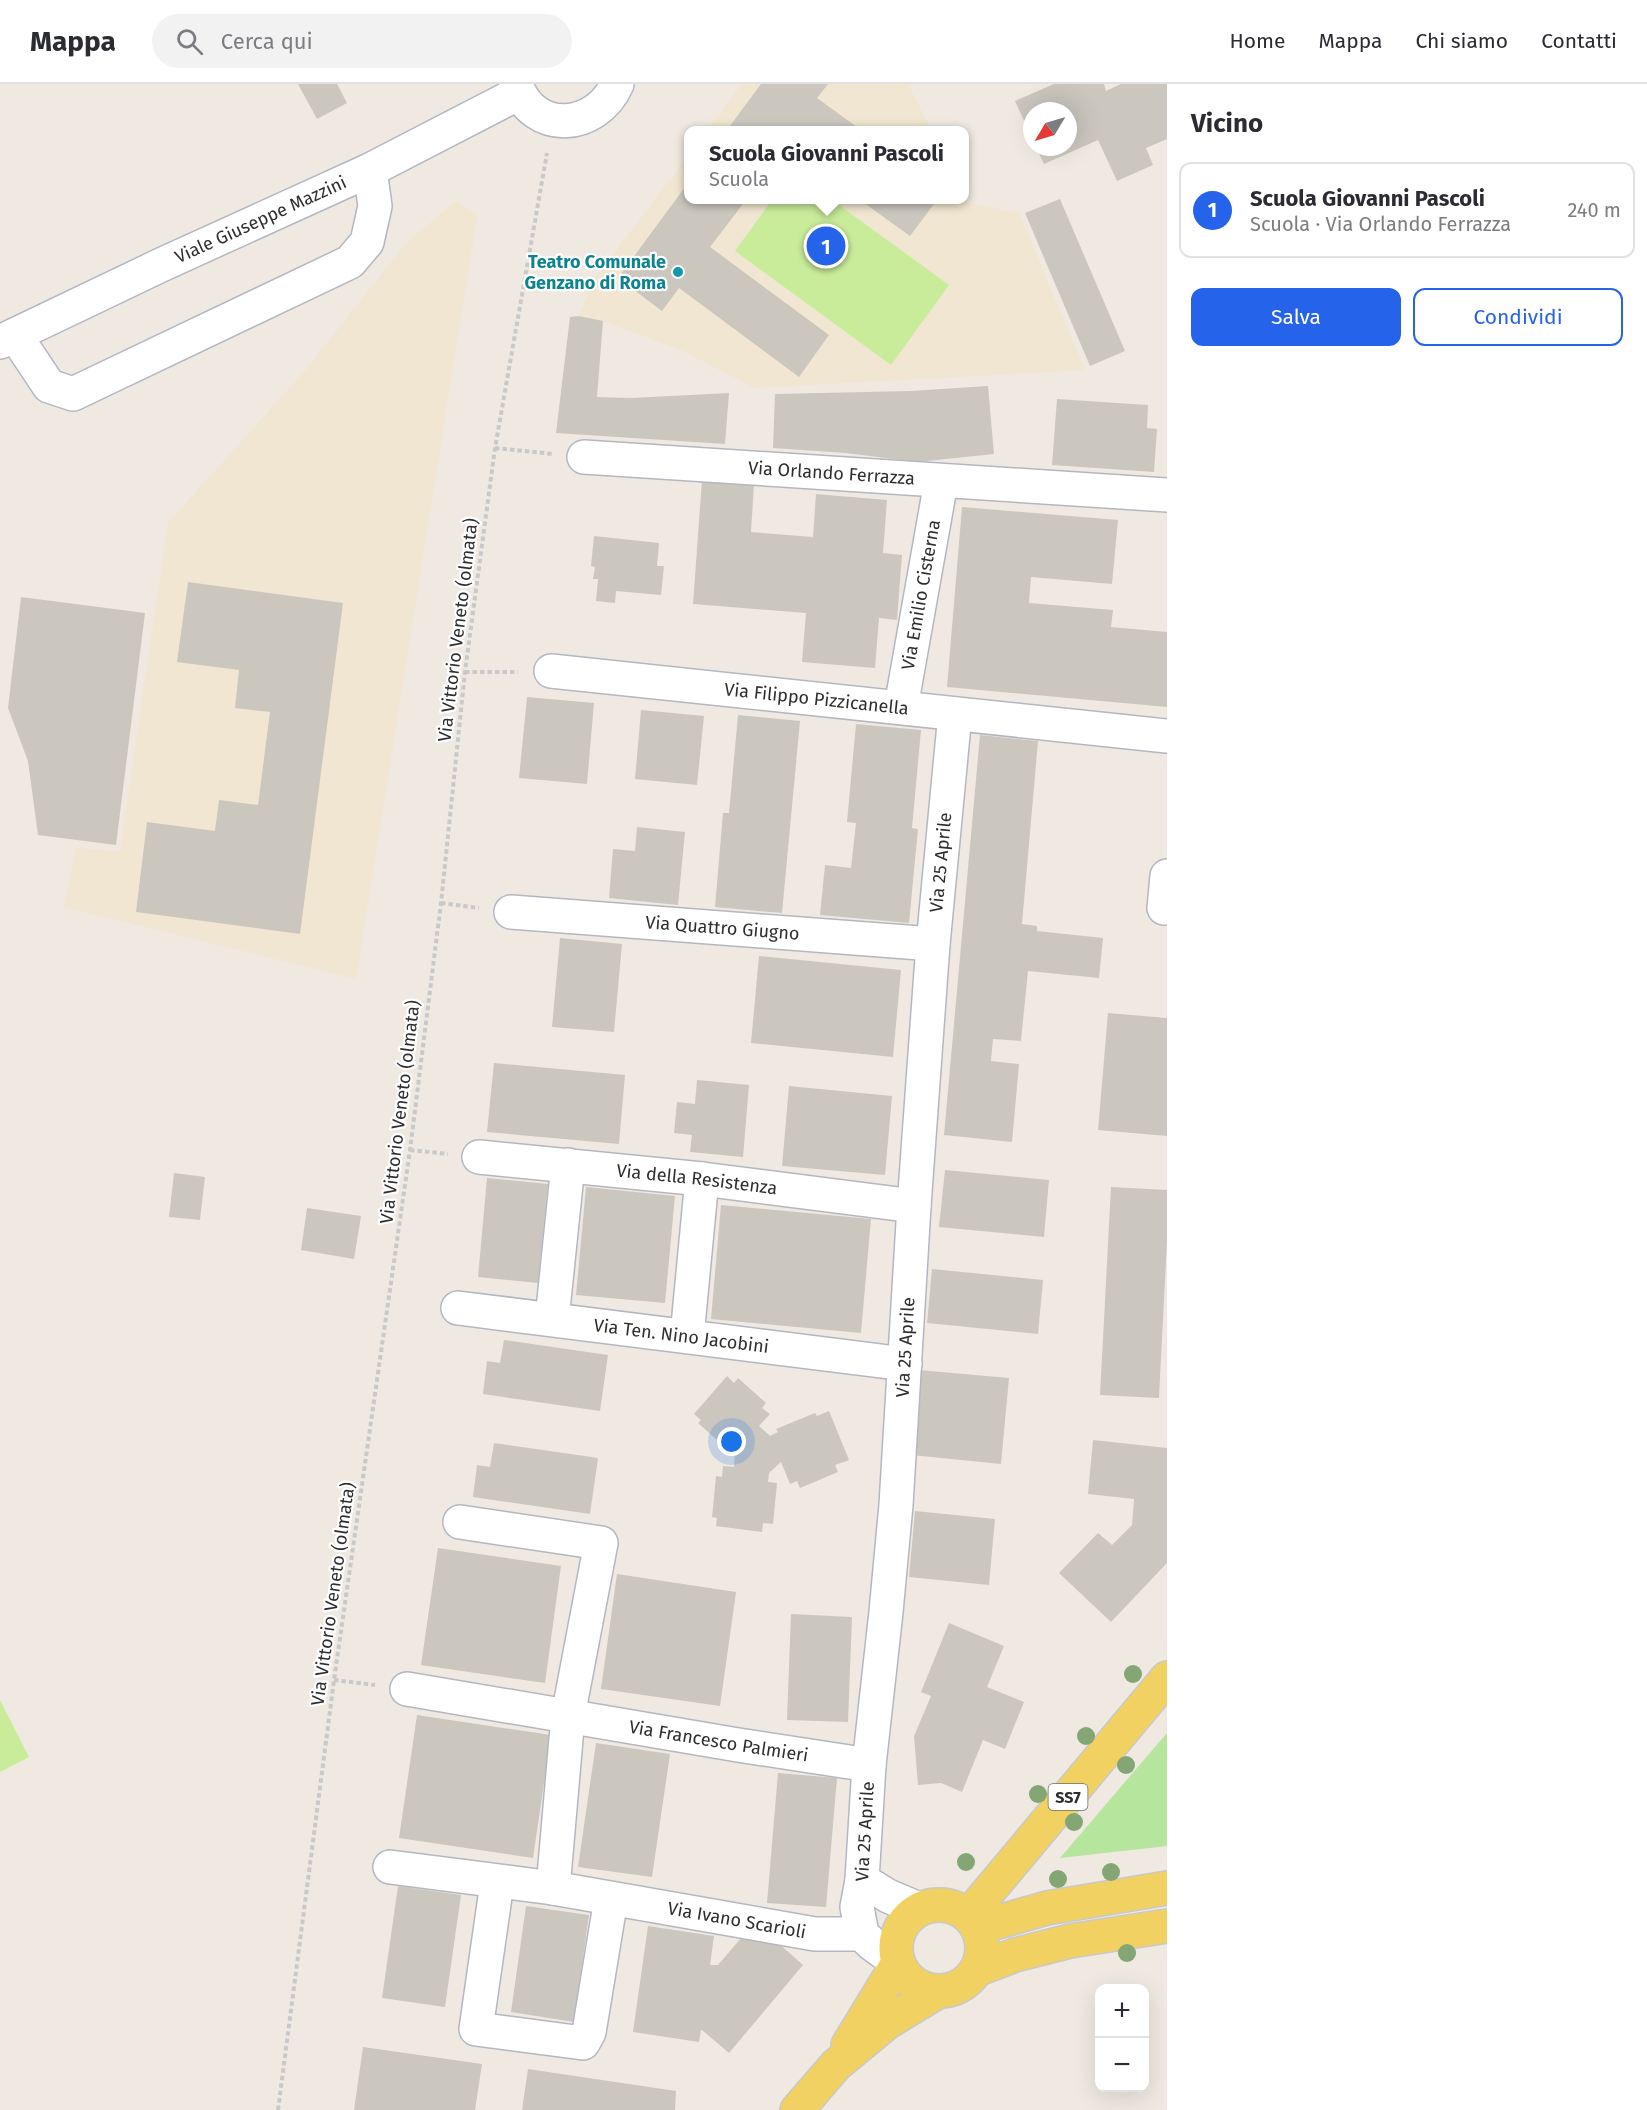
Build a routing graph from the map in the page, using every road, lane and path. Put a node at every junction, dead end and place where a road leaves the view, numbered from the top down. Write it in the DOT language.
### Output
graph roads {
  1 [pos="617,84"];
  2 [pos="518,88"];
  3 [pos="555,119"];
  4 [pos="370,170"];
  5 [pos="8,338"];
  6 [pos="495,448"];
  7 [pos="584,457"];
  8 [pos="941,482"];
  9 [pos="1167,495"];
  10 [pos="551,671"];
  11 [pos="465,672"];
  12 [pos="901,707"];
  13 [pos="955,714"];
  14 [pos="1167,736"];
  15 [pos="1167,876"];
  16 [pos="1164,908"];
  17 [pos="511,912"];
  18 [pos="933,945"];
  19 [pos="479,1157"];
  20 [pos="568,1164"];
  21 [pos="702,1179"];
  22 [pos="914,1206"];
  23 [pos="458,1308"];
  24 [pos="552,1320"];
  25 [pos="687,1336"];
  26 [pos="905,1364"];
  27 [pos="460,1522"];
  28 [pos="1167,1678"];
  29 [pos="334,1680"];
  30 [pos="407,1689"];
  31 [pos="568,1716"];
  32 [pos="869,1765"];
  33 [pos="1012,1864"];
  34 [pos="390,1867"];
  35 [pos="862,1880"];
  36 [pos="497,1882"];
  37 [pos="553,1888"];
  38 [pos="1167,1888"];
  39 [pos="611,1899"];
  40 [pos="1047,1908"];
  41 [pos="919,1909"];
  42 [pos="972,1922"];
  43 [pos="1167,1926"];
  44 [pos="862,1934"];
  45 [pos="898,1963"];
  46 [pos="976,1970"];
  47 [pos="939,1991"];
  48 [pos="836,2065"];
  49 [pos="278,2110"];
  50 [pos="797,2110"];
  1 -- 3 [label="street"];
  2 -- 3 [label="street"];
  2 -- 4 [label="street, Viale Giuseppe Mazzini"];
  3 -- 6 [label="path, Via Vittorio Veneto (olmata)"];
  4 -- 5 [label="street, Viale Giuseppe Mazzini"];
  4 -- 5 [label="street"];
  6 -- 7 [label="path"];
  6 -- 11 [label="path, Via Vittorio Veneto (olmata)"];
  7 -- 8 [label="street, Via Orlando Ferrazza"];
  8 -- 9 [label="street, Via Orlando Ferrazza"];
  8 -- 12 [label="street, Via Emilio Cisterna"];
  10 -- 11 [label="path"];
  10 -- 12 [label="street, Via Filippo Pizzicanella"];
  11 -- 29 [label="path, Via Vittorio Veneto (olmata)"];
  12 -- 13 [label="street, Via Filippo Pizzicanella"];
  13 -- 14 [label="street, Via Filippo Pizzicanella"];
  13 -- 18 [label="street, Via 25 Aprile"];
  15 -- 16 [label="street"];
  17 -- 18 [label="street, Via Quattro Giugno"];
  18 -- 22 [label="street, Via 25 Aprile"];
  19 -- 20 [label="street, Via della Resistenza"];
  20 -- 21 [label="street, Via della Resistenza"];
  20 -- 24 [label="street"];
  21 -- 22 [label="street, Via della Resistenza"];
  21 -- 25 [label="street"];
  22 -- 26 [label="street, Via 25 Aprile"];
  23 -- 24 [label="street, Via Ten. Nino Jacobini"];
  24 -- 25 [label="street, Via Ten. Nino Jacobini"];
  25 -- 26 [label="street, Via Ten. Nino Jacobini"];
  26 -- 32 [label="street, Via 25 Aprile"];
  27 -- 31 [label="street"];
  28 -- 33 [label="main road, SS7"];
  29 -- 30 [label="path"];
  29 -- 49 [label="path, Via Vittorio Veneto (olmata)"];
  30 -- 31 [label="street, Via Francesco Palmieri"];
  31 -- 32 [label="street, Via Francesco Palmieri"];
  31 -- 37 [label="street"];
  32 -- 35 [label="street, Via 25 Aprile"];
  33 -- 40 [label="main road"];
  33 -- 42 [label="main road, SS7"];
  34 -- 36 [label="street, Via Ivano Scarioli"];
  35 -- 41 [label="street"];
  35 -- 44 [label="street, Via 25 Aprile"];
  36 -- 37 [label="street, Via Ivano Scarioli"];
  36 -- 39 [label="street"];
  37 -- 39 [label="street, Via Ivano Scarioli"];
  38 -- 40 [label="main road"];
  39 -- 44 [label="street, Via Ivano Scarioli"];
  40 -- 42 [label="main road"];
  41 -- 42 [label="main road"];
  41 -- 45 [label="main road"];
  42 -- 46 [label="main road"];
  43 -- 46 [label="main road"];
  44 -- 45 [label="street"];
  45 -- 47 [label="main road"];
  45 -- 48 [label="main road"];
  46 -- 47 [label="main road"];
  47 -- 48 [label="main road"];
  48 -- 50 [label="main road"];
}
